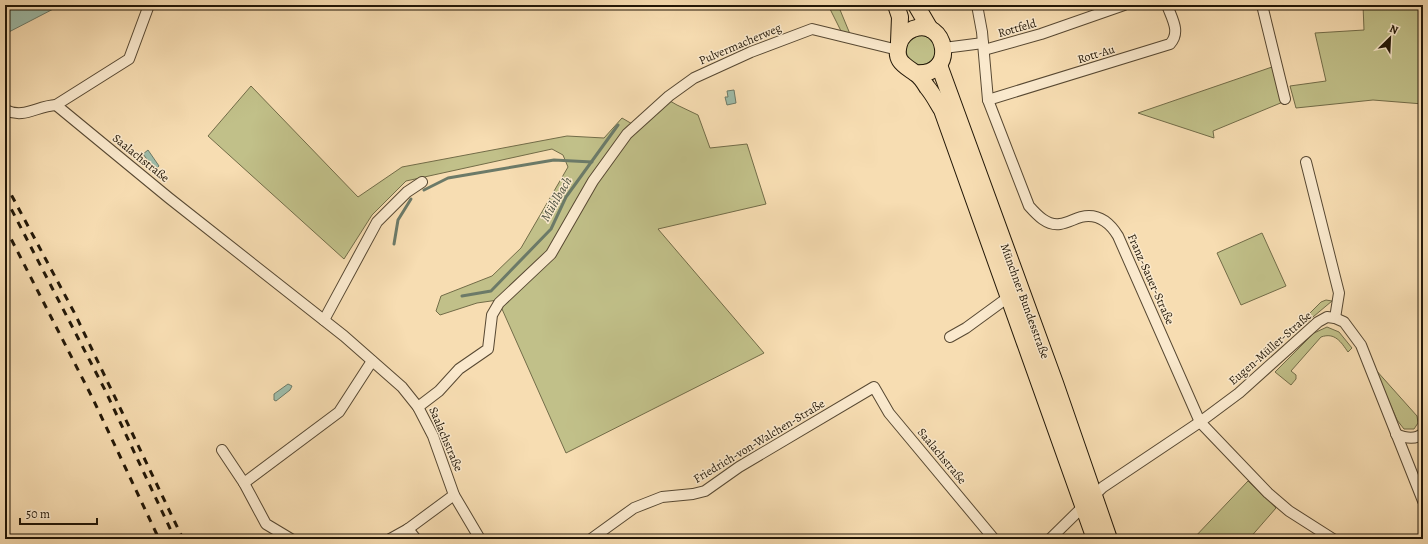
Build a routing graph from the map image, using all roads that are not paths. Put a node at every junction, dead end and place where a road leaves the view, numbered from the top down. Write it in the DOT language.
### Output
graph roads {
  1 [pos="149,5"];
  2 [pos="896,5"];
  3 [pos="916,5"];
  4 [pos="977,5"];
  5 [pos="1124,5"];
  6 [pos="1167,5"];
  7 [pos="1262,5"];
  8 [pos="930,29"];
  9 [pos="898,46"];
  10 [pos="983,47"];
  11 [pos="944,48"];
  12 [pos="938,65"];
  13 [pos="915,73"];
  14 [pos="1286,99"];
  15 [pos="988,100"];
  16 [pos="56,105"];
  17 [pos="5,110"];
  18 [pos="1306,162"];
  19 [pos="422,182"];
  20 [pos="1010,299"];
  21 [pos="1335,318"];
  22 [pos="327,322"];
  23 [pos="950,337"];
  24 [pos="372,361"];
  25 [pos="874,387"];
  26 [pos="418,407"];
  27 [pos="1200,422"];
  28 [pos="1423,433"];
  29 [pos="1396,434"];
  30 [pos="222,450"];
  31 [pos="244,483"];
  32 [pos="454,495"];
  33 [pos="1423,501"];
  34 [pos="1089,502"];
  35 [pos="408,529"];
  36 [pos="291,539"];
  37 [pos="390,539"];
  38 [pos="416,539"];
  39 [pos="480,539"];
  40 [pos="591,539"];
  41 [pos="994,539"];
  42 [pos="1050,539"];
  43 [pos="1094,539"];
  44 [pos="1109,539"];
  45 [pos="1333,539"];
  1 -- 16 [label="street"];
  2 -- 9 [label="main road"];
  3 -- 8 [label="main road"];
  4 -- 10 [label="street, Franz-Sauer-Straße"];
  5 -- 10 [label="street, Rottfeld"];
  6 -- 15 [label="street, Rott-Au"];
  7 -- 14 [label="street"];
  8 -- 9 [label="main road"];
  8 -- 11 [label="main road"];
  9 -- 13 [label="main road"];
  9 -- 26 [label="street, Pulvermacherweg"];
  10 -- 11 [label="street"];
  10 -- 15 [label="street, Franz-Sauer-Straße"];
  11 -- 12 [label="main road"];
  12 -- 13 [label="main road"];
  12 -- 34 [label="main road, Münchner Bundesstraße"];
  13 -- 20 [label="main road, Münchner Bundesstraße"];
  15 -- 27 [label="street, Franz-Sauer-Straße"];
  16 -- 17 [label="street"];
  16 -- 22 [label="street, Saalachstraße"];
  18 -- 21 [label="street"];
  19 -- 22 [label="street"];
  20 -- 23 [label="street"];
  20 -- 34 [label="main road, Münchner Bundesstraße"];
  21 -- 27 [label="street, Eugen-Müller-Straße"];
  21 -- 29 [label="street"];
  22 -- 24 [label="street, Saalachstraße"];
  24 -- 26 [label="street, Saalachstraße"];
  24 -- 31 [label="street"];
  25 -- 40 [label="street, Friedrich-von-Walchen-Straße"];
  25 -- 41 [label="street, Saalachstraße"];
  26 -- 32 [label="street, Saalachstraße"];
  27 -- 34 [label="street, Eugen-Müller-Straße"];
  27 -- 45 [label="street, Franz-Sauer-Straße"];
  28 -- 29 [label="street"];
  29 -- 33 [label="street"];
  30 -- 31 [label="street"];
  31 -- 36 [label="street"];
  32 -- 35 [label="street"];
  32 -- 39 [label="street, Saalachstraße"];
  34 -- 42 [label="street"];
  34 -- 43 [label="main road, Münchner Bundesstraße"];
  34 -- 44 [label="main road, Münchner Bundesstraße"];
  35 -- 37 [label="street"];
  35 -- 38 [label="street"];
}
